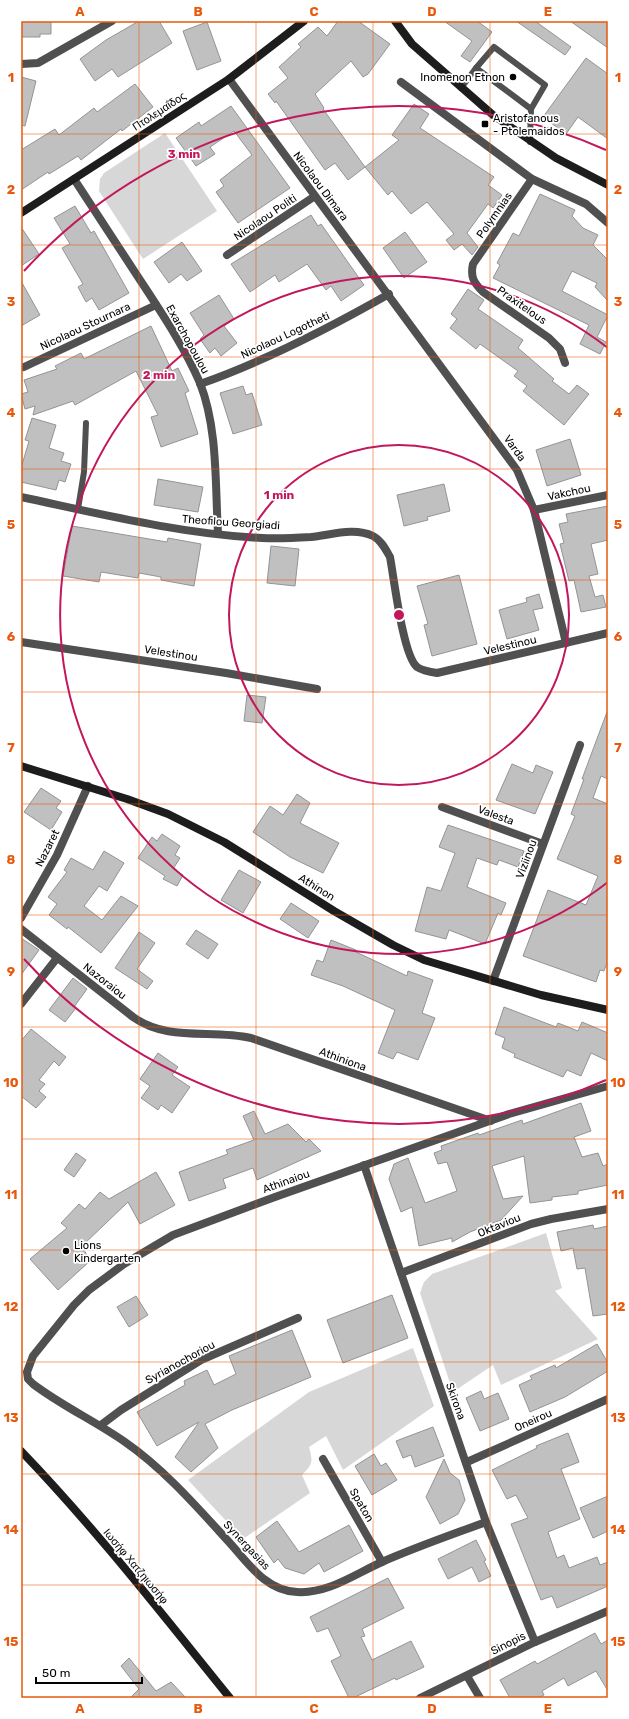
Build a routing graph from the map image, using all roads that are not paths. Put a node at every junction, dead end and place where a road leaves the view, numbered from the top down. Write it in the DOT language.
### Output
graph roads {
  1 [pos="112,21"];
  2 [pos="304,21"];
  3 [pos="395,21"];
  4 [pos="21,64"];
  5 [pos="476,68"];
  6 [pos="229,79"];
  7 [pos="401,82"];
  8 [pos="461,88"];
  9 [pos="531,109"];
  10 [pos="530,142"];
  11 [pos="74,179"];
  12 [pos="532,179"];
  13 [pos="608,185"];
  14 [pos="315,196"];
  15 [pos="21,214"];
  16 [pos="608,223"];
  17 [pos="226,255"];
  18 [pos="474,264"];
  19 [pos="389,294"];
  20 [pos="156,305"];
  21 [pos="565,363"];
  22 [pos="24,367"];
  23 [pos="200,384"];
  24 [pos="86,423"];
  25 [pos="608,495"];
  26 [pos="21,497"];
  27 [pos="78,509"];
  28 [pos="534,510"];
  29 [pos="218,533"];
  30 [pos="608,633"];
  31 [pos="21,642"];
  32 [pos="566,643"];
  33 [pos="417,667"];
  34 [pos="317,689"];
  35 [pos="580,746"];
  36 [pos="21,766"];
  37 [pos="88,786"];
  38 [pos="442,807"];
  39 [pos="542,844"];
  40 [pos="21,918"];
  41 [pos="21,929"];
  42 [pos="57,958"];
  43 [pos="493,981"];
  44 [pos="21,1004"];
  45 [pos="608,1010"];
  46 [pos="184,1033"];
  47 [pos="608,1086"];
  48 [pos="491,1121"];
  49 [pos="364,1165"];
  50 [pos="608,1209"];
  51 [pos="401,1274"];
  52 [pos="298,1318"];
  53 [pos="28,1379"];
  54 [pos="608,1399"];
  55 [pos="101,1426"];
  56 [pos="21,1452"];
  57 [pos="323,1459"];
  58 [pos="467,1462"];
  59 [pos="486,1522"];
  60 [pos="382,1562"];
  61 [pos="608,1611"];
  62 [pos="535,1642"];
  63 [pos="468,1676"];
  64 [pos="230,1698"];
  65 [pos="420,1698"];
  66 [pos="480,1698"];
  1 -- 4 [label="street"];
  2 -- 6 [label="street, Πτολεμαΐδος"];
  3 -- 8 [label="street"];
  5 -- 8 [label="lane"];
  5 -- 9 [label="lane"];
  5 -- 9 [label="lane"];
  6 -- 11 [label="street, Πτολεμαΐδος"];
  6 -- 14 [label="street, Nicolaou Dimara"];
  7 -- 12 [label="street"];
  8 -- 10 [label="street"];
  9 -- 10 [label="lane"];
  10 -- 13 [label="street"];
  11 -- 15 [label="street, Πτολεμαΐδος"];
  11 -- 20 [label="street, Exarchopoulou"];
  12 -- 16 [label="street"];
  12 -- 18 [label="street, Polymnias"];
  14 -- 17 [label="street, Nicolaou Politi"];
  14 -- 19 [label="street, Nicolaou Dimara"];
  18 -- 21 [label="street, Praxitelous"];
  19 -- 23 [label="street, Nicolaou Logotheti"];
  19 -- 28 [label="street, Varda"];
  20 -- 22 [label="street, Nicolaou Stournara"];
  20 -- 23 [label="street, Exarchopoulou"];
  23 -- 29 [label="street, Exarchopoulou"];
  24 -- 27 [label="lane"];
  25 -- 28 [label="street, Vakchou"];
  26 -- 27 [label="street, Theofilou Georgiadi"];
  27 -- 29 [label="street, Theofilou Georgiadi"];
  28 -- 32 [label="street, Varda"];
  29 -- 33 [label="street, Theofilou Georgiadi"];
  30 -- 32 [label="street, Velestinou"];
  31 -- 34 [label="street, Velestinou"];
  32 -- 33 [label="street, Velestinou"];
  35 -- 39 [label="street, Viziinou"];
  36 -- 37 [label="street, Athinon"];
  37 -- 40 [label="street, Nazaret"];
  37 -- 43 [label="street, Athinon"];
  38 -- 39 [label="street, Valesta"];
  39 -- 43 [label="street, Viziinou"];
  41 -- 42 [label="street, Nazoraiou"];
  42 -- 44 [label="street"];
  42 -- 46 [label="street, Nazoraiou"];
  43 -- 45 [label="street, Athinon"];
  46 -- 48 [label="street, Athiniona"];
  47 -- 48 [label="street, Athinaiou"];
  48 -- 49 [label="street, Athinaiou"];
  49 -- 51 [label="street, Skirona"];
  49 -- 53 [label="street, Athinaiou"];
  50 -- 51 [label="street, Oktaviou"];
  51 -- 58 [label="street, Skirona"];
  52 -- 55 [label="street, Syrianochoriou"];
  53 -- 55 [label="street, Synergasias"];
  54 -- 58 [label="street, Oneirou"];
  55 -- 60 [label="street, Synergasias"];
  56 -- 64 [label="street, Ιωσήφ Χατζηιωσήφ"];
  57 -- 60 [label="street, Spaton"];
  58 -- 59 [label="street, Skirona"];
  59 -- 60 [label="street, Synergasias"];
  59 -- 62 [label="street, Skirona"];
  61 -- 62 [label="street, Sinopis"];
  62 -- 63 [label="street, Sinopis"];
  63 -- 65 [label="street, Sinopis"];
  63 -- 66 [label="street"];
}
